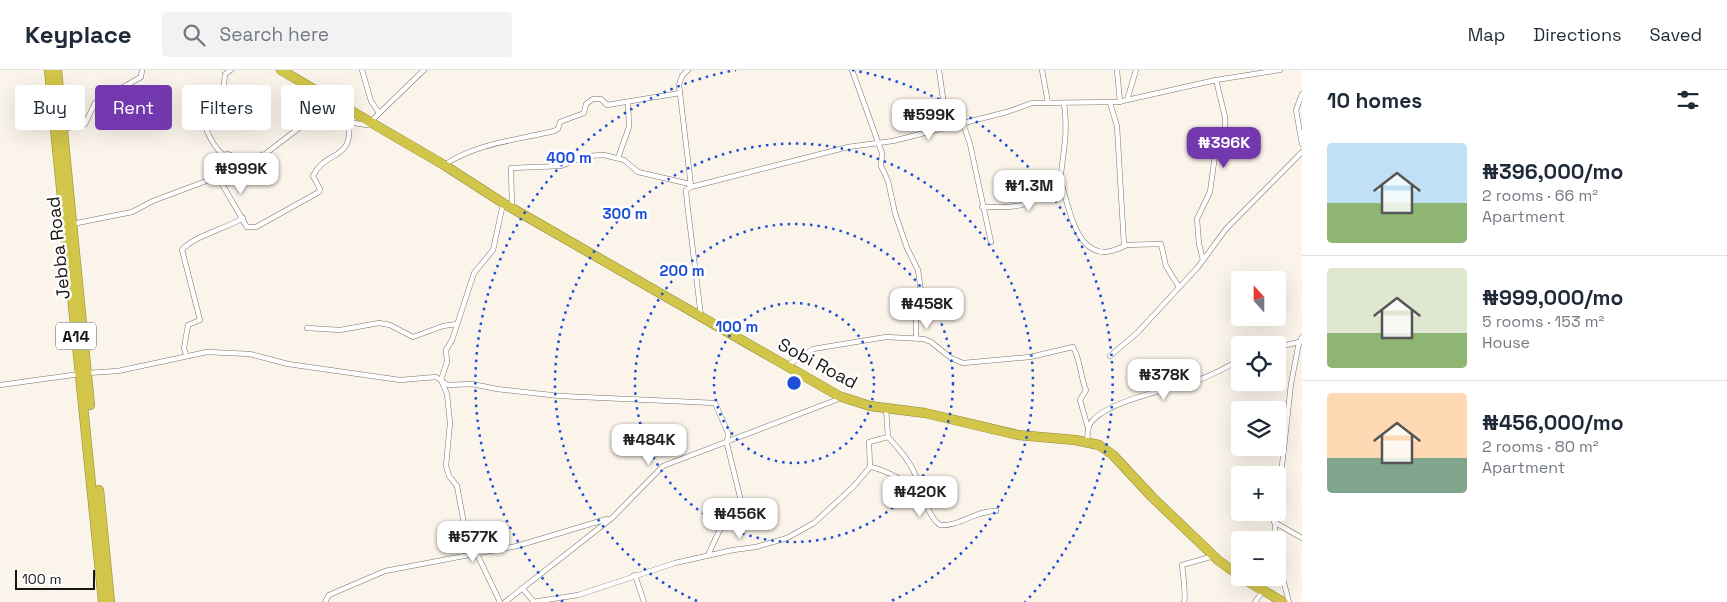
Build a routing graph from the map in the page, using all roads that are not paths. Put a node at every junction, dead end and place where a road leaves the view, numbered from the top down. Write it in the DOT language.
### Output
graph roads {
  1 [pos="49,70"];
  2 [pos="57,70"];
  3 [pos="142,70"];
  4 [pos="231,70"];
  5 [pos="281,70"];
  6 [pos="362,70"];
  7 [pos="424,70"];
  8 [pos="688,70"];
  9 [pos="852,70"];
  10 [pos="939,70"];
  11 [pos="1042,70"];
  12 [pos="1117,70"];
  13 [pos="1136,70"];
  14 [pos="1280,70"];
  15 [pos="1216,80"];
  16 [pos="59,85"];
  17 [pos="224,85"];
  18 [pos="680,93"];
  19 [pos="1302,94"];
  20 [pos="1127,100"];
  21 [pos="628,102"];
  22 [pos="1120,102"];
  23 [pos="1048,103"];
  24 [pos="1064,103"];
  25 [pos="1110,103"];
  26 [pos="379,114"];
  27 [pos="370,122"];
  28 [pos="354,123"];
  29 [pos="963,123"];
  30 [pos="85,124"];
  31 [pos="947,126"];
  32 [pos="63,130"];
  33 [pos="207,130"];
  34 [pos="296,130"];
  35 [pos="350,130"];
  36 [pos="877,144"];
  37 [pos="1302,144"];
  38 [pos="1302,152"];
  39 [pos="618,158"];
  40 [pos="244,161"];
  41 [pos="444,165"];
  42 [pos="1059,174"];
  43 [pos="222,175"];
  44 [pos="691,186"];
  45 [pos="508,205"];
  46 [pos="982,207"];
  47 [pos="243,218"];
  48 [pos="72,224"];
  49 [pos="991,242"];
  50 [pos="1125,246"];
  51 [pos="1203,260"];
  52 [pos="1179,287"];
  53 [pos="701,318"];
  54 [pos="457,324"];
  55 [pos="307,328"];
  56 [pos="916,338"];
  57 [pos="1301,340"];
  58 [pos="1286,345"];
  59 [pos="186,355"];
  60 [pos="1110,356"];
  61 [pos="1231,365"];
  62 [pos="786,366"];
  63 [pos="84,373"];
  64 [pos="441,380"];
  65 [pos="0,385"];
  66 [pos="839,396"];
  67 [pos="886,409"];
  68 [pos="1088,428"];
  69 [pos="888,437"];
  70 [pos="728,441"];
  71 [pos="1087,442"];
  72 [pos="1282,466"];
  73 [pos="870,467"];
  74 [pos="920,484"];
  75 [pos="996,511"];
  76 [pos="612,518"];
  77 [pos="1274,522"];
  78 [pos="1274,531"];
  79 [pos="1302,538"];
  80 [pos="475,552"];
  81 [pos="708,555"];
  82 [pos="1214,556"];
  83 [pos="1231,569"];
  84 [pos="635,575"];
  85 [pos="1255,586"];
  86 [pos="1285,586"];
  87 [pos="522,588"];
  88 [pos="1263,591"];
  89 [pos="103,602"];
  90 [pos="110,602"];
  91 [pos="325,602"];
  92 [pos="500,602"];
  93 [pos="505,602"];
  94 [pos="533,602"];
  95 [pos="644,602"];
  96 [pos="1184,602"];
  97 [pos="1255,602"];
  98 [pos="1283,602"];
  99 [pos="1289,602"];
  1 -- 63 [label="highway, A14"];
  2 -- 16 [label="highway, Jebba Road / A14"];
  3 -- 30 [label="street"];
  4 -- 17 [label="street"];
  5 -- 27 [label="highway, Sobi Road"];
  6 -- 26 [label="street"];
  7 -- 26 [label="street"];
  8 -- 18 [label="street"];
  9 -- 36 [label="street"];
  10 -- 31 [label="street"];
  11 -- 23 [label="street"];
  12 -- 22 [label="street"];
  13 -- 20 [label="street"];
  14 -- 15 [label="street"];
  15 -- 20 [label="street"];
  15 -- 51 [label="street"];
  18 -- 21 [label="street"];
  18 -- 44 [label="street"];
  19 -- 37 [label="street"];
  20 -- 22 [label="street"];
  21 -- 39 [label="street"];
  21 -- 41 [label="street"];
  22 -- 25 [label="street"];
  23 -- 24 [label="street"];
  23 -- 29 [label="street"];
  24 -- 25 [label="street"];
  24 -- 42 [label="street"];
  25 -- 50 [label="street"];
  26 -- 27 [label="street"];
  27 -- 28 [label="street"];
  27 -- 41 [label="highway, Sobi Road"];
  29 -- 31 [label="street"];
  29 -- 46 [label="street"];
  31 -- 36 [label="street"];
  32 -- 48 [label="highway, Jebba Road / A14"];
  33 -- 40 [label="street"];
  34 -- 40 [label="street"];
  35 -- 47 [label="street"];
  36 -- 44 [label="street"];
  36 -- 56 [label="street"];
  38 -- 51 [label="street"];
  39 -- 44 [label="street"];
  39 -- 45 [label="street"];
  40 -- 43 [label="street"];
  41 -- 45 [label="highway, Sobi Road"];
  42 -- 46 [label="street"];
  42 -- 50 [label="street"];
  43 -- 47 [label="street"];
  43 -- 48 [label="street"];
  44 -- 53 [label="street"];
  45 -- 53 [label="highway, Sobi Road"];
  45 -- 54 [label="street"];
  46 -- 49 [label="street"];
  47 -- 59 [label="street"];
  48 -- 63 [label="highway, Jebba Road / A14"];
  50 -- 52 [label="street"];
  51 -- 52 [label="street"];
  52 -- 60 [label="street"];
  53 -- 62 [label="highway, Sobi Road"];
  54 -- 55 [label="street"];
  54 -- 64 [label="street"];
  56 -- 62 [label="street"];
  56 -- 68 [label="street"];
  57 -- 58 [label="street"];
  57 -- 72 [label="street"];
  59 -- 63 [label="street"];
  59 -- 64 [label="street"];
  61 -- 68 [label="street"];
  62 -- 66 [label="highway, Sobi Road"];
  63 -- 65 [label="street"];
  63 -- 89 [label="highway, A14"];
  63 -- 90 [label="highway, Jebba Road / A14"];
  64 -- 70 [label="street"];
  64 -- 80 [label="street"];
  66 -- 67 [label="highway, Sobi Road"];
  66 -- 70 [label="street"];
  67 -- 69 [label="street"];
  67 -- 71 [label="highway, Sobi Road"];
  68 -- 71 [label="street"];
  69 -- 73 [label="street"];
  69 -- 74 [label="street"];
  70 -- 76 [label="street"];
  70 -- 81 [label="street"];
  71 -- 82 [label="highway, Sobi Road"];
  73 -- 74 [label="street"];
  73 -- 81 [label="street"];
  74 -- 75 [label="street"];
  76 -- 80 [label="street"];
  76 -- 87 [label="street"];
  77 -- 78 [label="street"];
  77 -- 79 [label="street"];
  80 -- 91 [label="street"];
  80 -- 92 [label="street"];
  81 -- 84 [label="street"];
  82 -- 83 [label="highway, Sobi Road"];
  82 -- 96 [label="street"];
  84 -- 94 [label="street"];
  84 -- 95 [label="street"];
  85 -- 88 [label="highway, Sobi Road"];
  86 -- 99 [label="street"];
  87 -- 93 [label="street"];
  87 -- 94 [label="street"];
  88 -- 97 [label="street"];
  88 -- 98 [label="highway, Sobi Road"];
}
